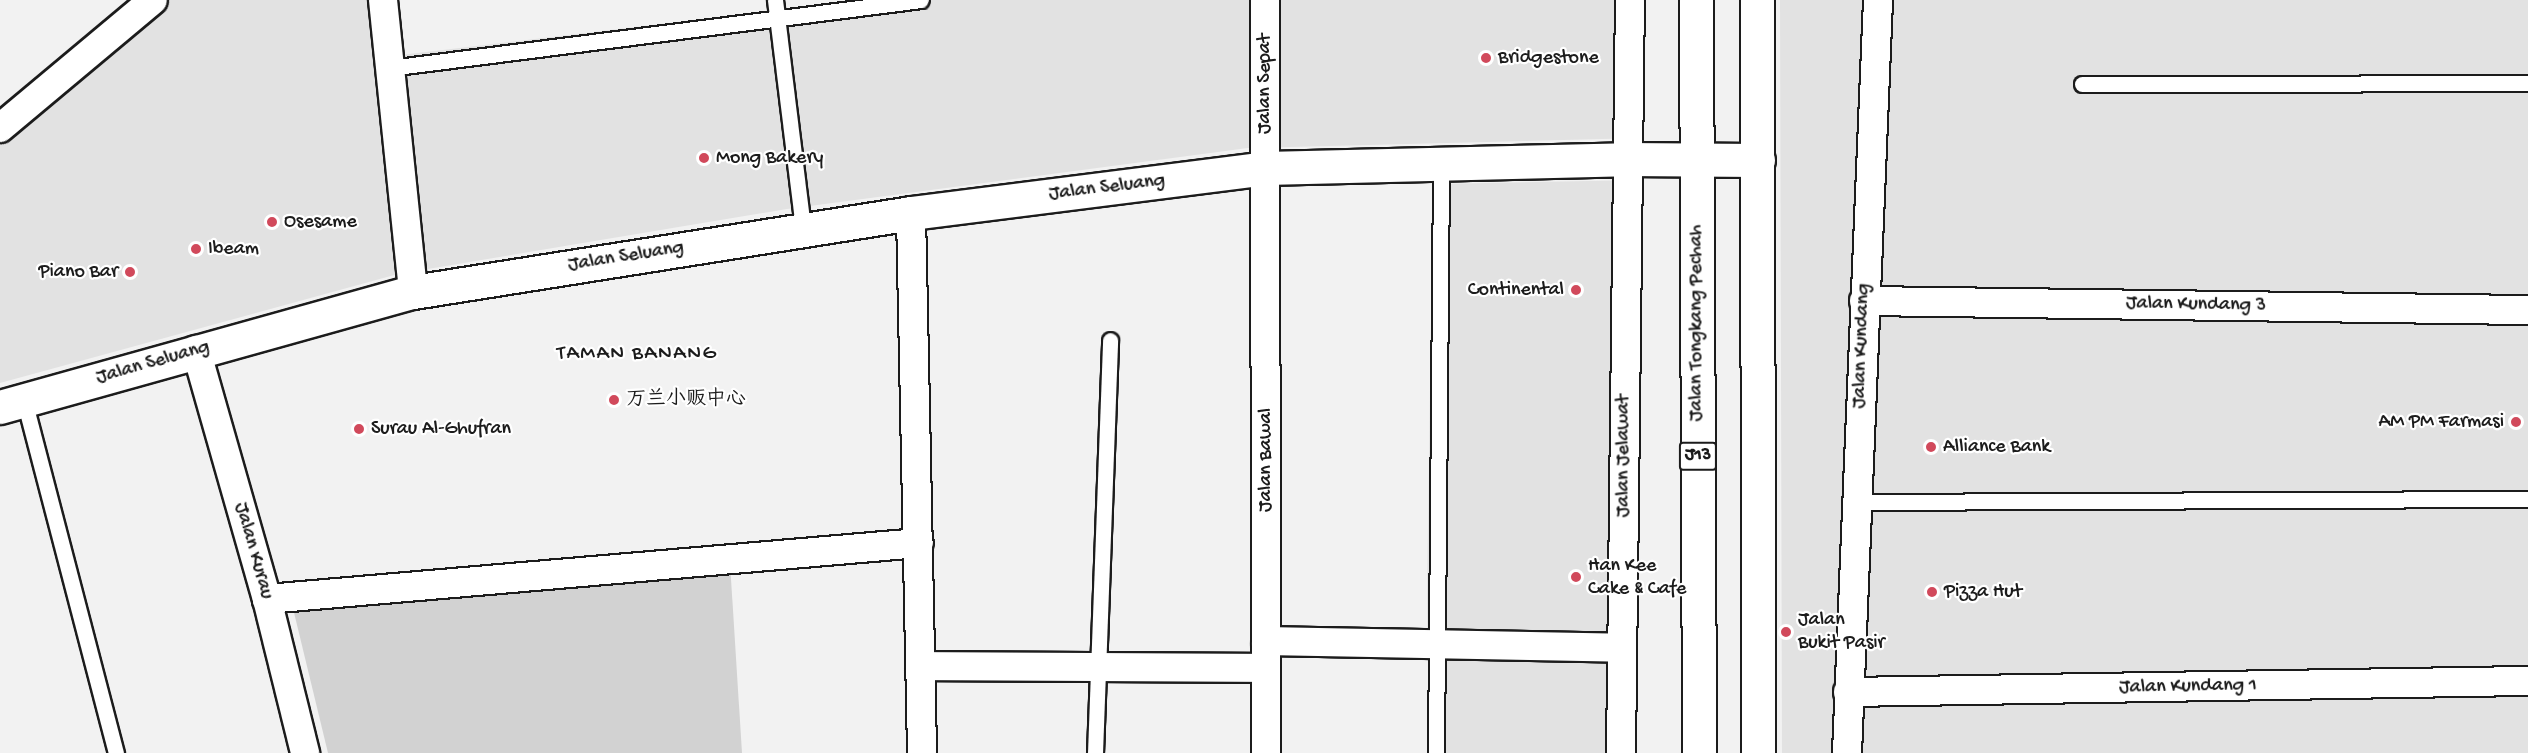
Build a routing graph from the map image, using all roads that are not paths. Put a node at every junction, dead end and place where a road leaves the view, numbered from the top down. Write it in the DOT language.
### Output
graph roads {
  1 [pos="153,0"];
  2 [pos="383,0"];
  3 [pos="775,0"];
  4 [pos="921,0"];
  5 [pos="1265,0"];
  6 [pos="1630,0"];
  7 [pos="1696,0"];
  8 [pos="1757,0"];
  9 [pos="1878,0"];
  10 [pos="778,19"];
  11 [pos="389,68"];
  12 [pos="2528,83"];
  13 [pos="2082,84"];
  14 [pos="0,128"];
  15 [pos="1625,159"];
  16 [pos="1697,159"];
  17 [pos="1758,160"];
  18 [pos="1441,163"];
  19 [pos="1265,168"];
  20 [pos="911,213"];
  21 [pos="803,228"];
  22 [pos="413,292"];
  23 [pos="1863,302"];
  24 [pos="2528,309"];
  25 [pos="1110,340"];
  26 [pos="196,350"];
  27 [pos="12,404"];
  28 [pos="2528,500"];
  29 [pos="1855,502"];
  30 [pos="919,543"];
  31 [pos="267,599"];
  32 [pos="1434,644"];
  33 [pos="1622,648"];
  34 [pos="1266,654"];
  35 [pos="920,666"];
  36 [pos="1095,667"];
  37 [pos="2528,681"];
  38 [pos="1848,692"];
  39 [pos="116,753"];
  40 [pos="305,753"];
  41 [pos="922,753"];
  42 [pos="1095,753"];
  43 [pos="1266,753"];
  44 [pos="1436,753"];
  45 [pos="1621,753"];
  46 [pos="1699,753"];
  47 [pos="1758,753"];
  48 [pos="1847,753"];
  1 -- 14 [label="street"];
  2 -- 11 [label="street"];
  3 -- 10 [label="lane"];
  4 -- 10 [label="lane"];
  5 -- 19 [label="street, Jalan Sepat"];
  6 -- 15 [label="street, Jalan Jelawat"];
  7 -- 16 [label="street, Jalan Tongkang Pechah / J13"];
  8 -- 17 [label="street"];
  9 -- 23 [label="street, Jalan Kundang"];
  10 -- 11 [label="lane"];
  10 -- 21 [label="lane"];
  11 -- 22 [label="street"];
  12 -- 13 [label="lane"];
  15 -- 16 [label="street, Jalan Seluang"];
  15 -- 18 [label="street, Jalan Seluang"];
  15 -- 33 [label="street, Jalan Jelawat"];
  16 -- 17 [label="street, Jalan Seluang"];
  16 -- 46 [label="street, Jalan Tongkang Pechah / J13"];
  17 -- 47 [label="street"];
  18 -- 19 [label="street, Jalan Seluang"];
  18 -- 32 [label="lane"];
  19 -- 20 [label="street, Jalan Seluang"];
  19 -- 34 [label="street, Jalan Bawal"];
  20 -- 21 [label="street, Jalan Seluang"];
  20 -- 30 [label="street"];
  21 -- 22 [label="street, Jalan Seluang"];
  22 -- 26 [label="street, Jalan Seluang"];
  23 -- 24 [label="street, Jalan Kundang 3"];
  23 -- 29 [label="street, Jalan Kundang"];
  25 -- 36 [label="lane"];
  26 -- 27 [label="street, Jalan Seluang"];
  26 -- 31 [label="street, Jalan Kurau"];
  27 -- 39 [label="lane"];
  28 -- 29 [label="lane"];
  29 -- 38 [label="street, Jalan Kundang"];
  30 -- 31 [label="street"];
  30 -- 35 [label="street"];
  31 -- 40 [label="street, Jalan Kurau"];
  32 -- 33 [label="street"];
  32 -- 34 [label="street"];
  32 -- 44 [label="lane"];
  33 -- 45 [label="street, Jalan Jelawat"];
  34 -- 36 [label="street"];
  34 -- 43 [label="street, Jalan Bawal"];
  35 -- 36 [label="street"];
  35 -- 41 [label="street"];
  36 -- 42 [label="lane"];
  37 -- 38 [label="street, Jalan Kundang 1"];
  38 -- 48 [label="street, Jalan Kundang"];
}
